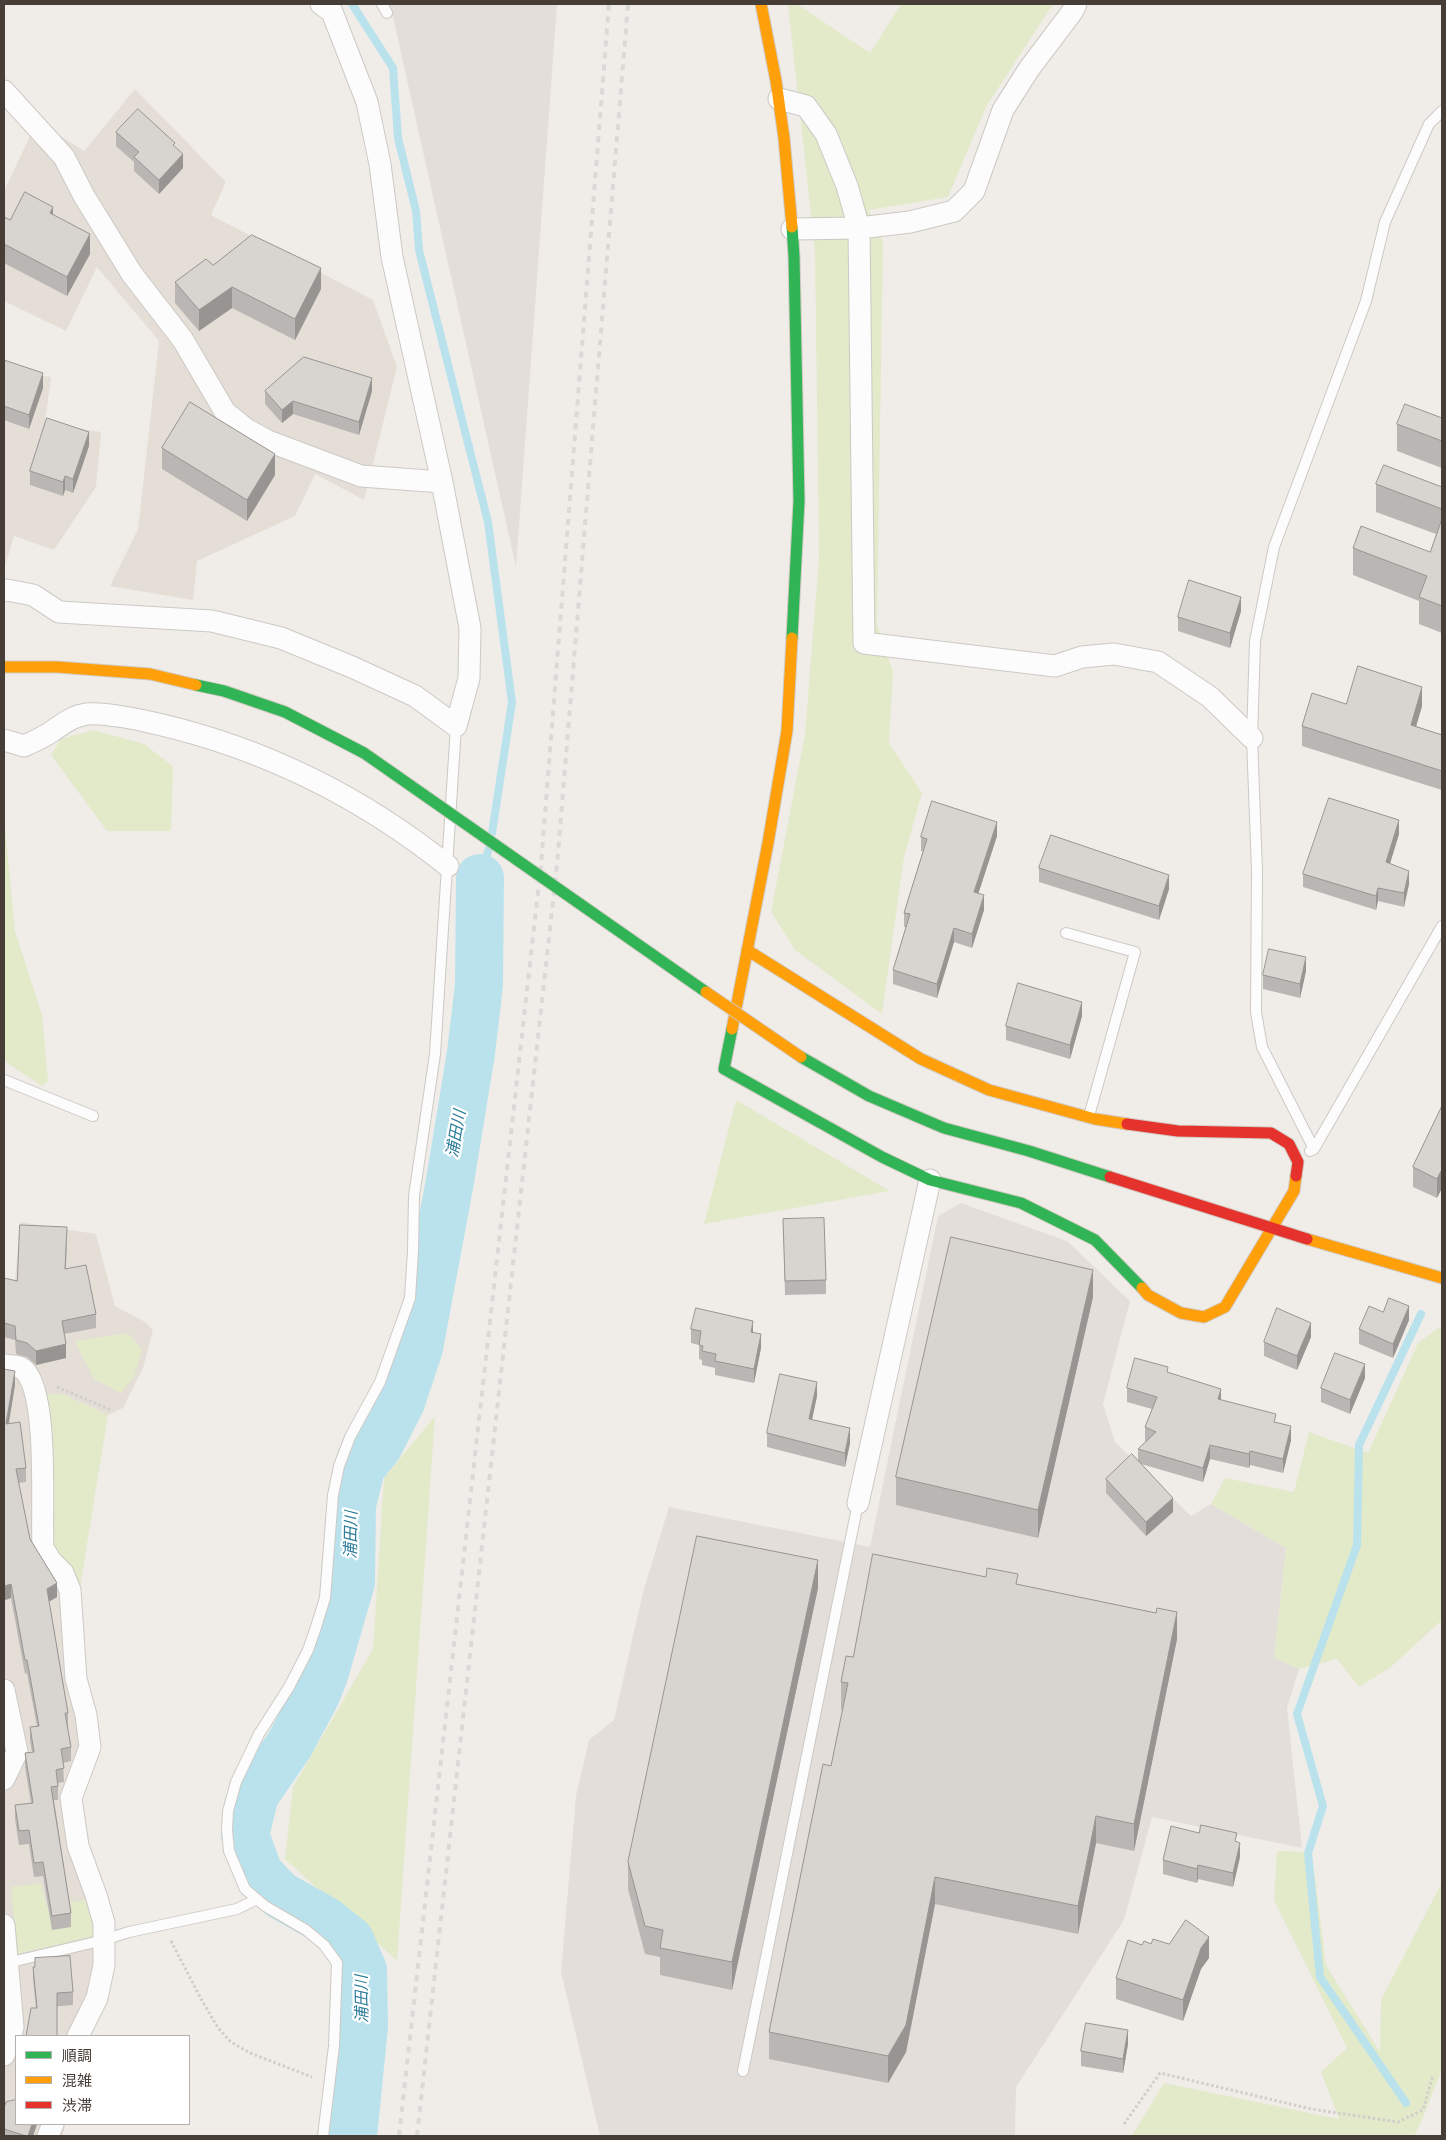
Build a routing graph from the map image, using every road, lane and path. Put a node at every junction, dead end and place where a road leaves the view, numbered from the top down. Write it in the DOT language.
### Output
graph roads {
  1 [pos="322,4"];
  2 [pos="761,4"];
  3 [pos="1076,4"];
  4 [pos="4,91"];
  5 [pos="779,99"];
  6 [pos="1442,112"];
  7 [pos="859,228"];
  8 [pos="792,229"];
  9 [pos="442,482"];
  10 [pos="4,591"];
  11 [pos="4,667"];
  12 [pos="456,726"];
  13 [pos="1252,738"];
  14 [pos="4,740"];
  15 [pos="448,866"];
  16 [pos="1442,926"];
  17 [pos="1066,933"];
  18 [pos="747,950"];
  19 [pos="4,1080"];
  20 [pos="93,1116"];
  21 [pos="1089,1117"];
  22 [pos="1314,1148"];
  23 [pos="1298,1162"];
  24 [pos="930,1180"];
  25 [pos="1273,1229"];
  26 [pos="1442,1278"];
  27 [pos="4,1366"];
  28 [pos="34,1389"];
  29 [pos="111,1410"];
  30 [pos="858,1503"];
  31 [pos="4,1690"];
  32 [pos="4,1779"];
  33 [pos="257,1899"];
  34 [pos="4,1925"];
  35 [pos="156,1927"];
  36 [pos="104,1940"];
  37 [pos="6,1959"];
  38 [pos="78,2035"];
  39 [pos="4,2055"];
  40 [pos="743,2071"];
  41 [pos="1433,2075"];
  42 [pos="330,2080"];
  43 [pos="1124,2124"];
  44 [pos="323,2136"];
  1 -- 9 [label="street"];
  2 -- 5 [label="street"];
  3 -- 7 [label="street"];
  4 -- 9 [label="street"];
  5 -- 7 [label="street"];
  5 -- 8 [label="street"];
  6 -- 13 [label="lane"];
  7 -- 8 [label="street"];
  7 -- 13 [label="street"];
  8 -- 18 [label="street"];
  9 -- 12 [label="street"];
  10 -- 12 [label="street"];
  11 -- 25 [label="street, bridge"];
  12 -- 15 [label="lane"];
  13 -- 22 [label="lane"];
  14 -- 15 [label="street"];
  15 -- 33 [label="lane"];
  16 -- 22 [label="lane"];
  17 -- 21 [label="lane"];
  18 -- 21 [label="street"];
  18 -- 24 [label="street"];
  19 -- 20 [label="lane"];
  21 -- 23 [label="street"];
  22 -- 23 [label="lane"];
  23 -- 25 [label="street"];
  24 -- 25 [label="street"];
  24 -- 30 [label="street"];
  25 -- 26 [label="street"];
  27 -- 28 [label="street"];
  28 -- 29 [label="path"];
  28 -- 36 [label="street"];
  30 -- 40 [label="lane"];
  31 -- 32 [label="street"];
  33 -- 35 [label="lane"];
  33 -- 42 [label="lane"];
  34 -- 37 [label="street"];
  35 -- 36 [label="lane"];
  35 -- 42 [label="path"];
  36 -- 37 [label="lane"];
  36 -- 38 [label="street"];
  37 -- 39 [label="street"];
  41 -- 43 [label="path"];
  42 -- 44 [label="lane"];
}
